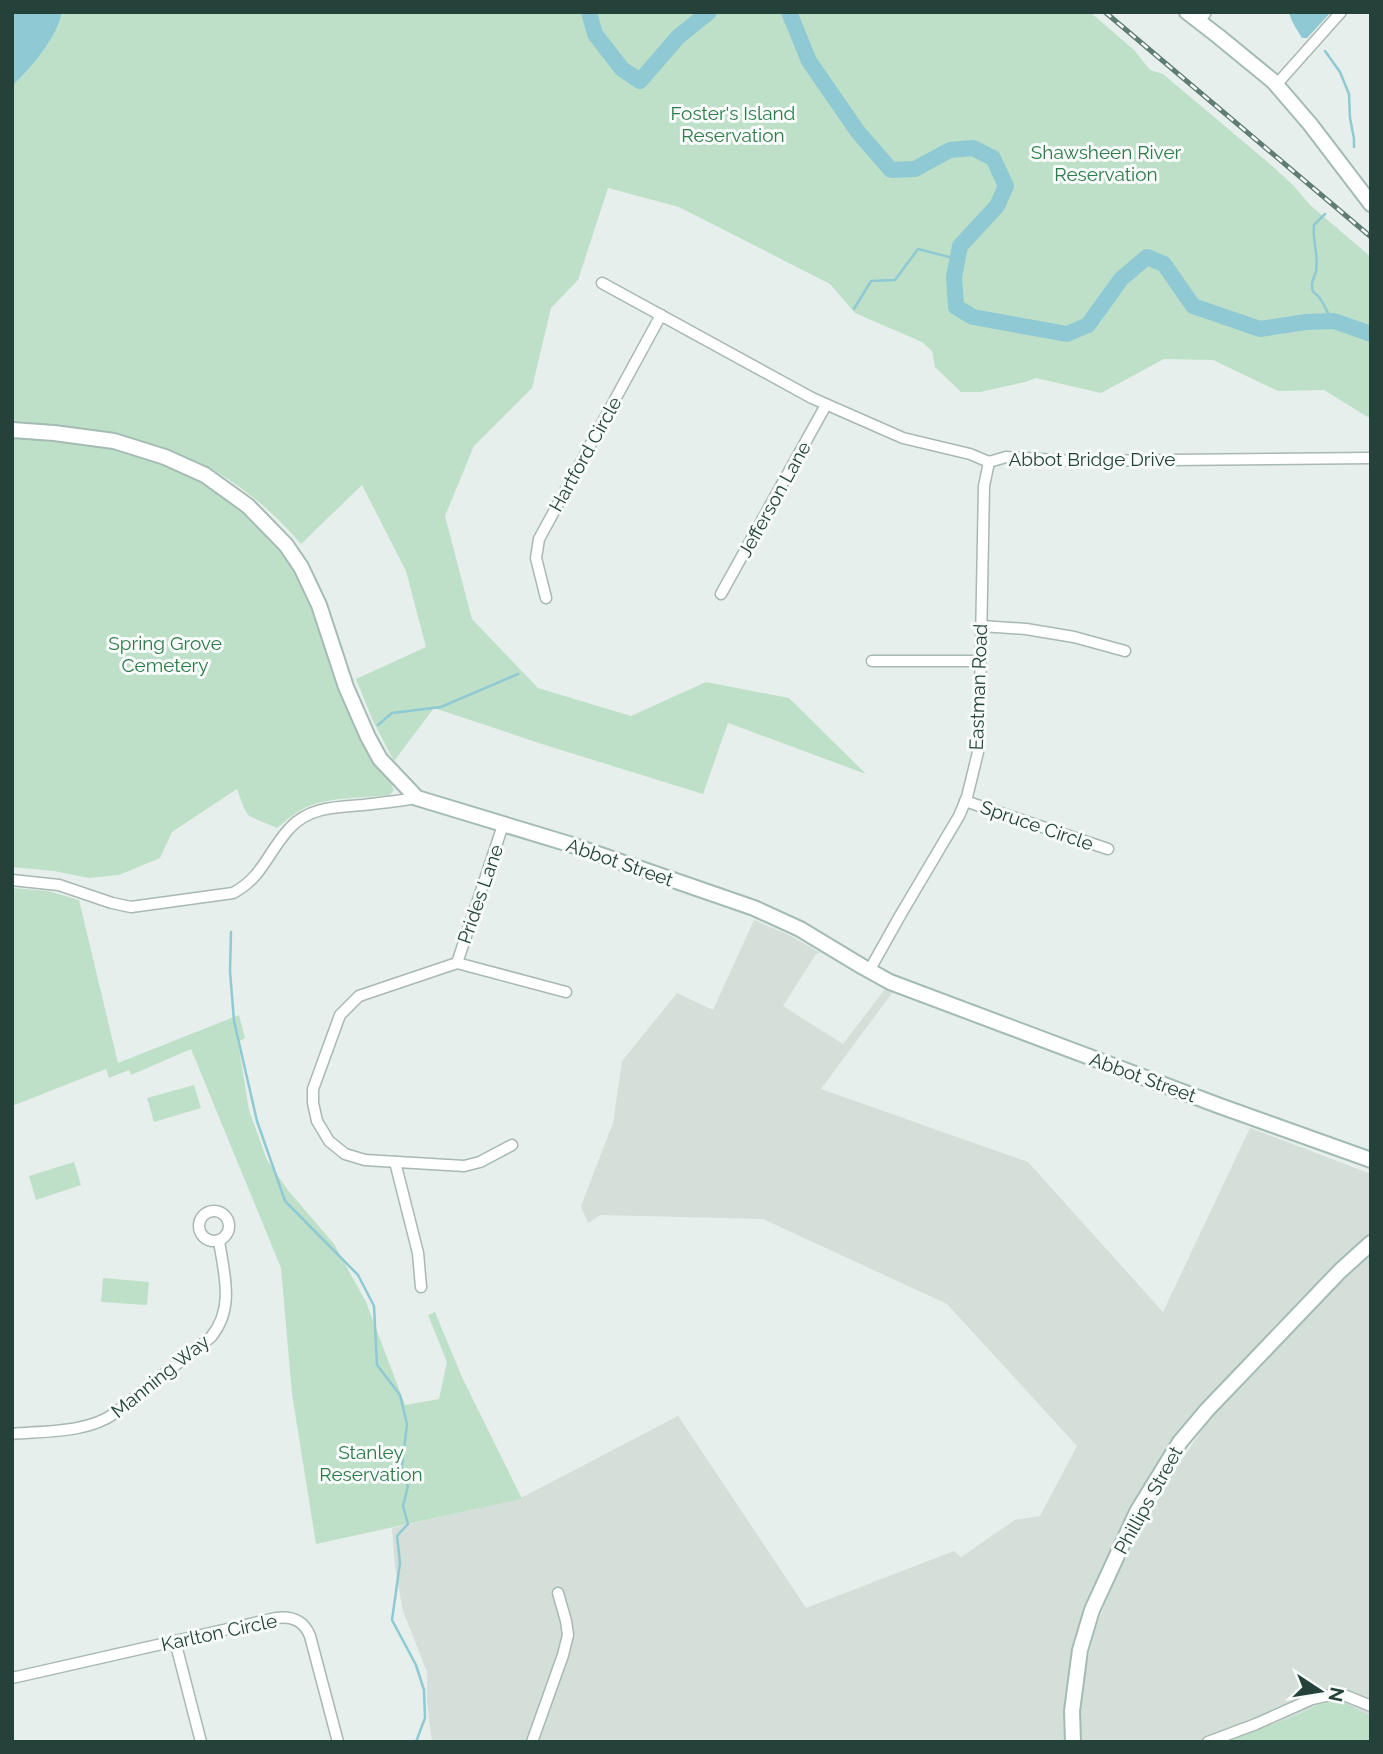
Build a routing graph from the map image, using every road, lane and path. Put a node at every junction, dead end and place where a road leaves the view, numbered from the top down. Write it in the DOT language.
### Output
graph roads {
  1 [pos="1341,12"];
  2 [pos="1196,15"];
  3 [pos="1276,85"];
  4 [pos="1371,204"];
  5 [pos="602,283"];
  6 [pos="661,315"];
  7 [pos="826,405"];
  8 [pos="12,430"];
  9 [pos="1371,458"];
  10 [pos="989,462"];
  11 [pos="721,594"];
  12 [pos="547,598"];
  13 [pos="981,626"];
  14 [pos="1125,651"];
  15 [pos="872,661"];
  16 [pos="980,662"];
  17 [pos="416,798"];
  18 [pos="965,801"];
  19 [pos="503,825"];
  20 [pos="1108,849"];
  21 [pos="12,880"];
  22 [pos="457,963"];
  23 [pos="869,971"];
  24 [pos="566,992"];
  25 [pos="512,1145"];
  26 [pos="1371,1160"];
  27 [pos="396,1162"];
  28 [pos="219,1241"];
  29 [pos="1371,1243"];
  30 [pos="421,1287"];
  31 [pos="12,1434"];
  32 [pos="558,1593"];
  33 [pos="175,1641"];
  34 [pos="12,1678"];
  35 [pos="1371,1706"];
  36 [pos="201,1742"];
  37 [pos="338,1742"];
  38 [pos="532,1742"];
  39 [pos="1073,1742"];
  40 [pos="1208,1742"];
  1 -- 3 [label="street"];
  2 -- 3 [label="street"];
  3 -- 4 [label="street"];
  5 -- 6 [label="street, Abbot Bridge Drive"];
  6 -- 7 [label="street, Abbot Bridge Drive"];
  6 -- 12 [label="street, Hartford Circle"];
  7 -- 10 [label="street, Abbot Bridge Drive"];
  7 -- 11 [label="street, Jefferson Lane"];
  8 -- 17 [label="street"];
  9 -- 10 [label="street, Abbot Bridge Drive"];
  10 -- 13 [label="street, Eastman Road"];
  13 -- 14 [label="street"];
  13 -- 16 [label="street, Eastman Road"];
  15 -- 16 [label="street"];
  16 -- 18 [label="street, Eastman Road"];
  17 -- 19 [label="street, Abbot Street"];
  17 -- 21 [label="street"];
  18 -- 20 [label="street, Spruce Circle"];
  18 -- 23 [label="street, Eastman Road"];
  19 -- 22 [label="street, Prides Lane"];
  19 -- 23 [label="street, Abbot Street"];
  22 -- 24 [label="street"];
  22 -- 27 [label="street"];
  23 -- 26 [label="street, Abbot Street"];
  25 -- 27 [label="street"];
  27 -- 30 [label="street"];
  28 -- 31 [label="street, Manning Way"];
  29 -- 39 [label="street, Phillips Street"];
  32 -- 38 [label="street"];
  33 -- 34 [label="street, Karlton Circle"];
  33 -- 36 [label="street"];
  33 -- 37 [label="street, Karlton Circle"];
  35 -- 40 [label="street"];
}
